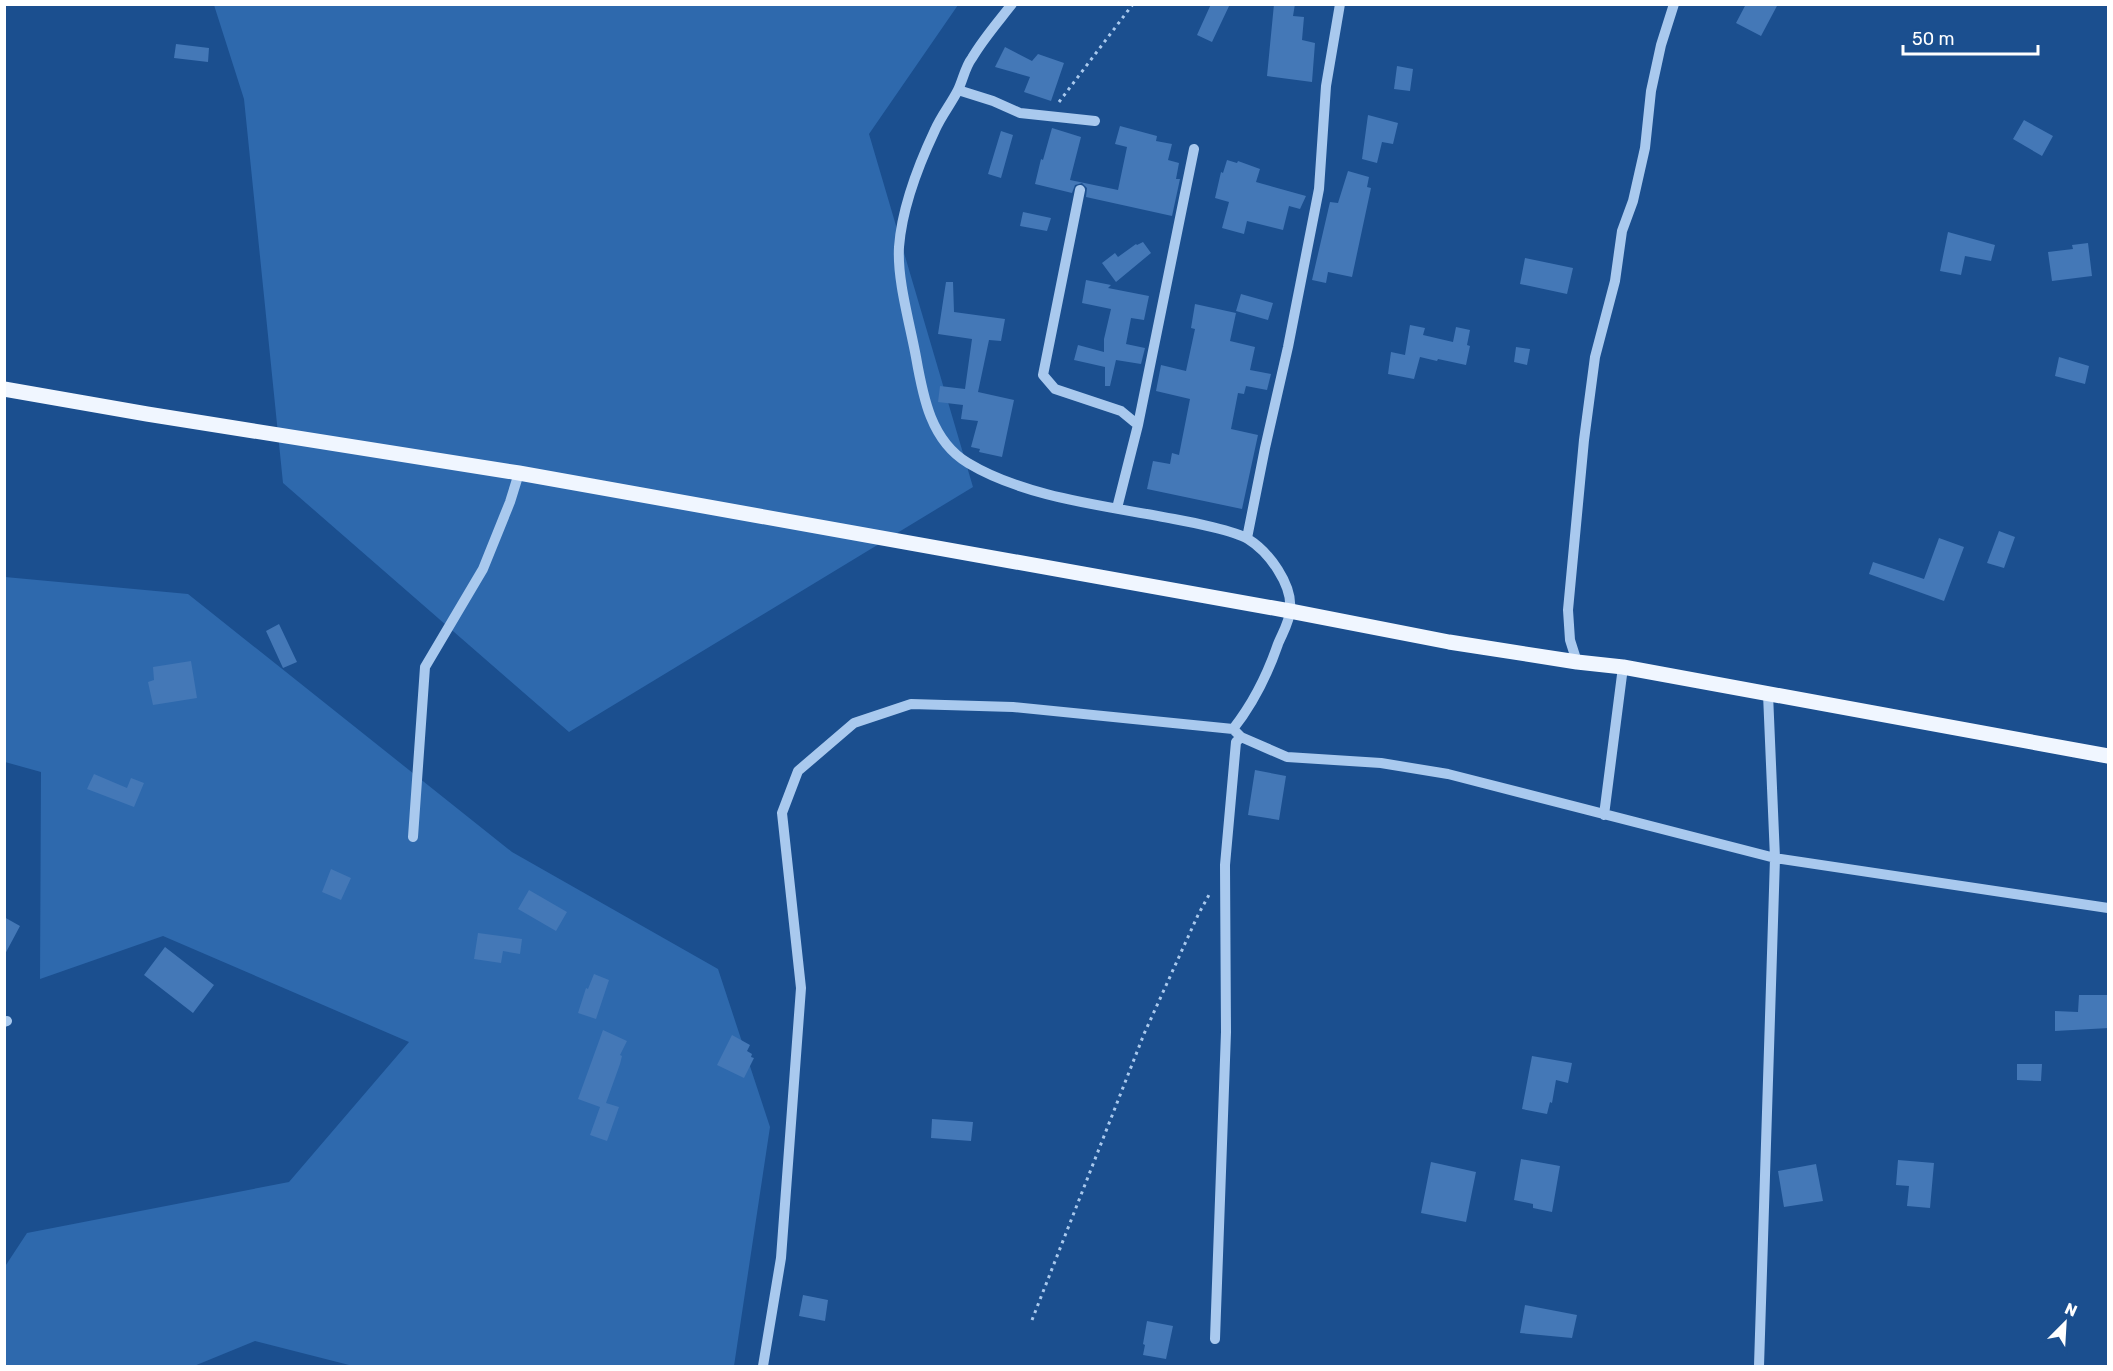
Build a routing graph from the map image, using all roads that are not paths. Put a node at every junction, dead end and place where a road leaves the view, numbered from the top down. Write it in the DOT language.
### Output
graph roads {
  1 [pos="1012,4"];
  2 [pos="1340,4"];
  3 [pos="1674,4"];
  4 [pos="958,90"];
  5 [pos="1095,121"];
  6 [pos="1194,149"];
  7 [pos="1080,190"];
  8 [pos="4,389"];
  9 [pos="1138,425"];
  10 [pos="519,473"];
  11 [pos="1117,508"];
  12 [pos="1247,538"];
  13 [pos="1290,611"];
  14 [pos="1577,662"];
  15 [pos="1623,667"];
  16 [pos="1768,694"];
  17 [pos="1237,733"];
  18 [pos="2109,756"];
  19 [pos="1604,815"];
  20 [pos="413,837"];
  21 [pos="1775,858"];
  22 [pos="2109,908"];
  23 [pos="1215,1339"];
  24 [pos="763,1366"];
  25 [pos="1760,1366"];
  1 -- 4 [label="street"];
  2 -- 12 [label="street"];
  3 -- 14 [label="street"];
  4 -- 5 [label="street"];
  4 -- 11 [label="street"];
  6 -- 9 [label="street"];
  7 -- 9 [label="street"];
  8 -- 10 [label="main road"];
  9 -- 11 [label="street"];
  10 -- 13 [label="main road"];
  10 -- 20 [label="street"];
  11 -- 12 [label="street"];
  12 -- 13 [label="street"];
  13 -- 14 [label="main road"];
  13 -- 17 [label="street"];
  14 -- 15 [label="main road"];
  15 -- 16 [label="main road"];
  15 -- 19 [label="street"];
  16 -- 18 [label="main road"];
  16 -- 21 [label="street"];
  17 -- 19 [label="street"];
  17 -- 23 [label="street"];
  17 -- 24 [label="street"];
  19 -- 21 [label="street"];
  21 -- 22 [label="street"];
  21 -- 25 [label="street"];
}
